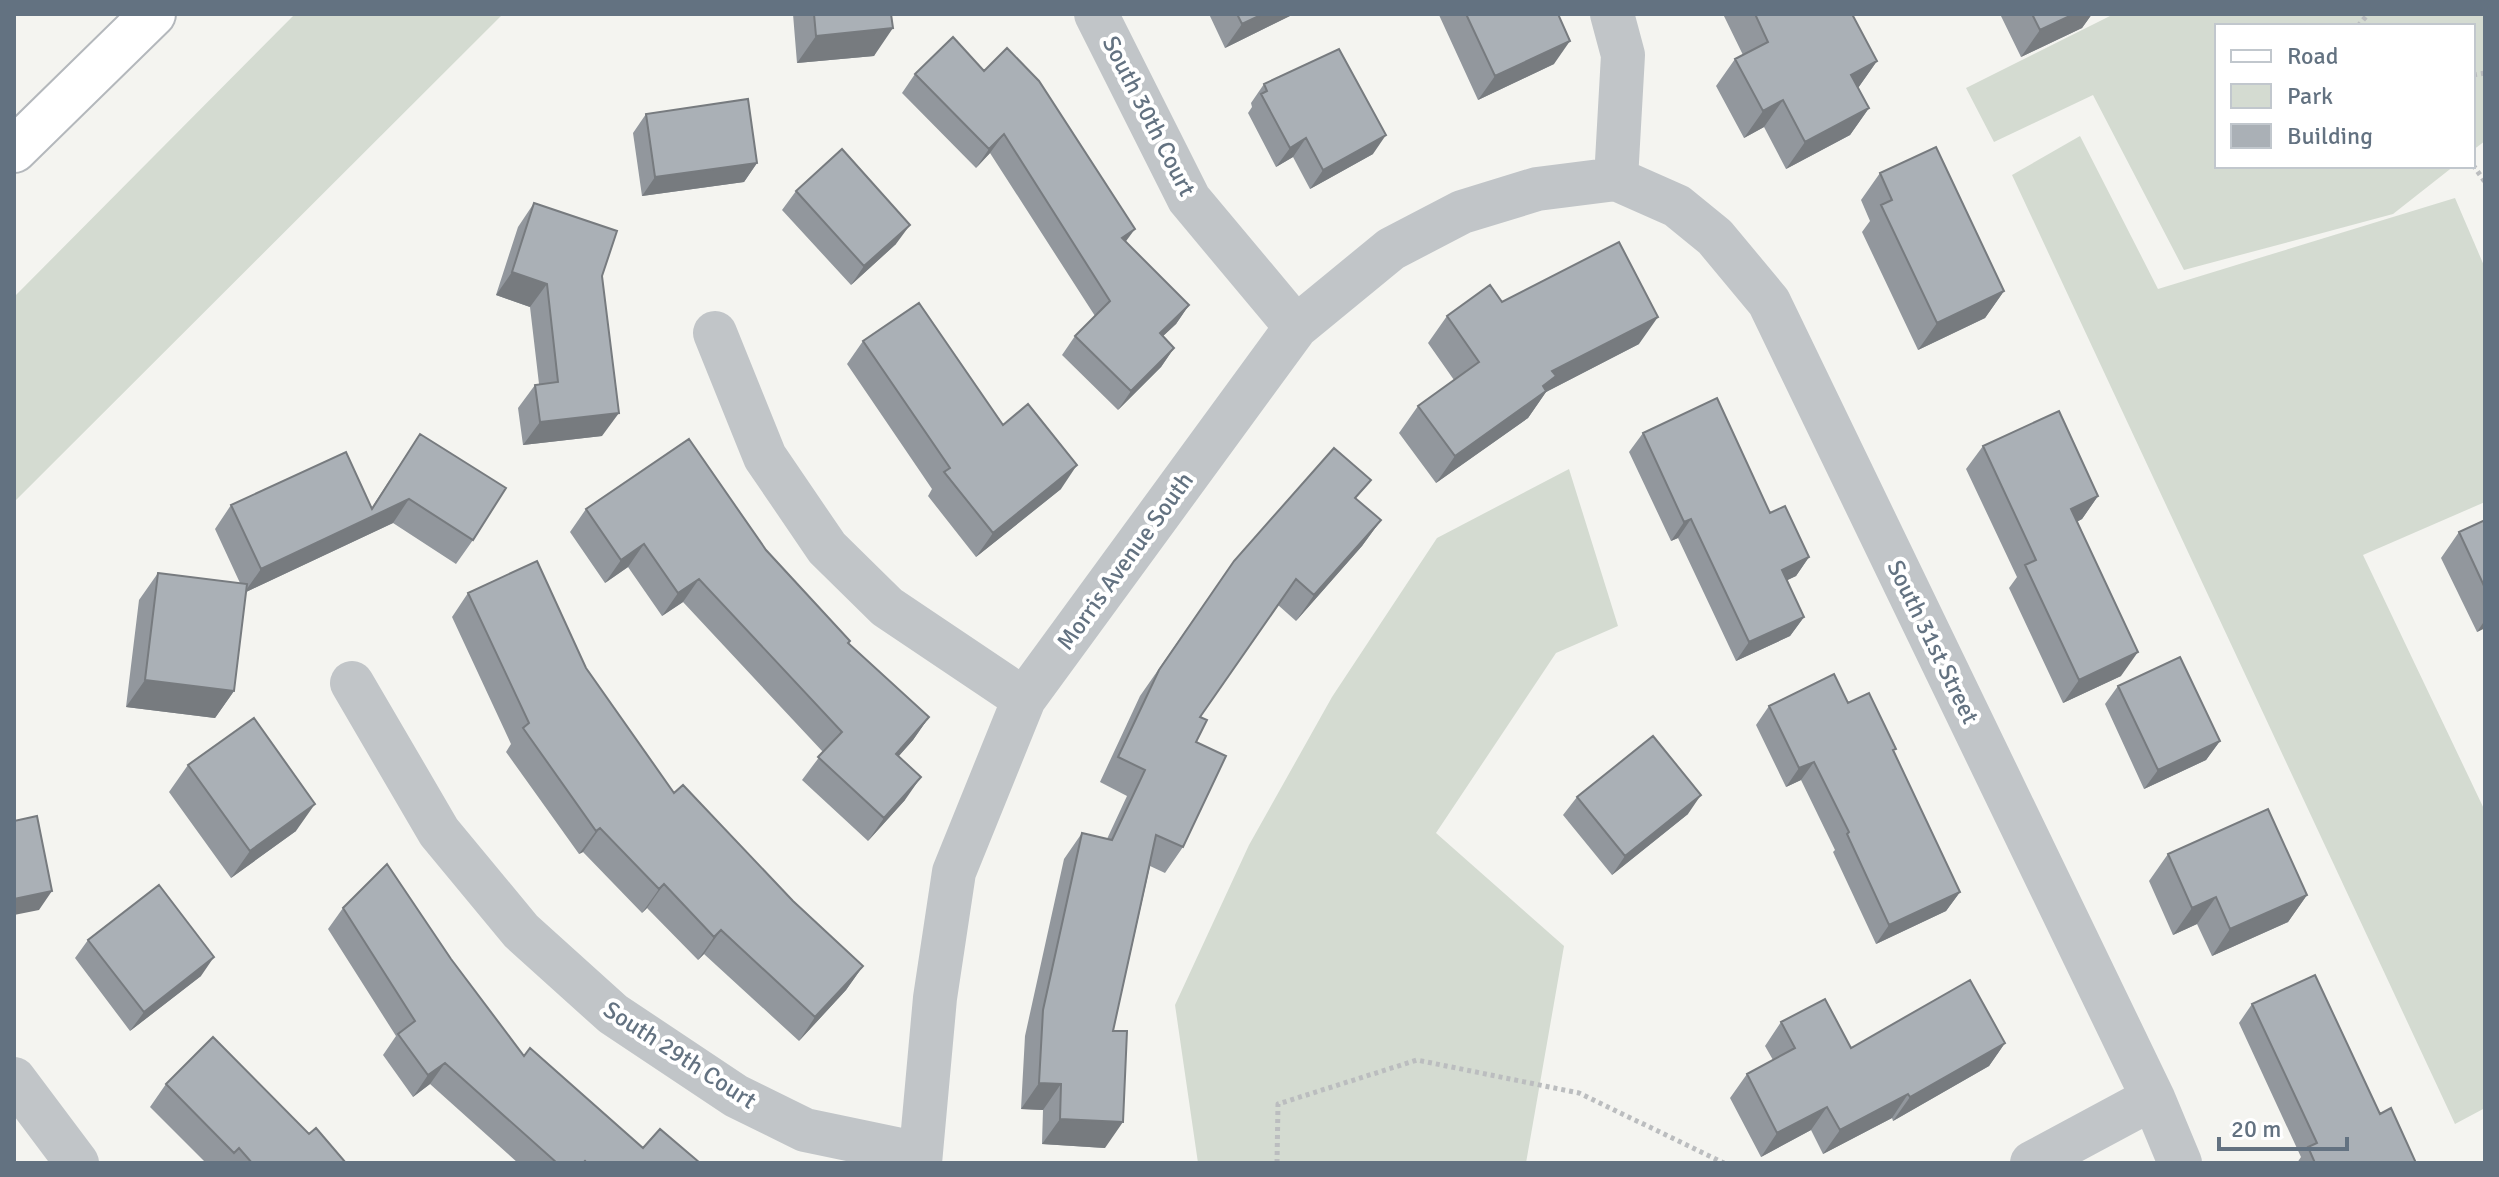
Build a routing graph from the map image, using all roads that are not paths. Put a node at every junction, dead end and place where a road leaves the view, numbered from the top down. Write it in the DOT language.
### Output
graph roads {
  1 [pos="153,14"];
  2 [pos="1096,14"];
  3 [pos="1612,14"];
  4 [pos="14,150"];
  5 [pos="1616,179"];
  6 [pos="1296,327"];
  7 [pos="715,333"];
  8 [pos="352,683"];
  9 [pos="1024,699"];
  10 [pos="14,1079"];
  11 [pos="2153,1098"];
  12 [pos="920,1158"];
  13 [pos="77,1163"];
  14 [pos="2032,1163"];
  15 [pos="2180,1163"];
  1 -- 4 [label="main road"];
  2 -- 6 [label="street, South 30th Court"];
  3 -- 5 [label="street"];
  5 -- 6 [label="street, Morris Avenue South"];
  5 -- 11 [label="street, South 31st Street"];
  6 -- 9 [label="street, Morris Avenue South"];
  7 -- 9 [label="street"];
  8 -- 12 [label="street, South 29th Court"];
  9 -- 12 [label="street, Morris Avenue South"];
  10 -- 13 [label="street"];
  11 -- 14 [label="street"];
  11 -- 15 [label="street, South 31st Street"];
}
